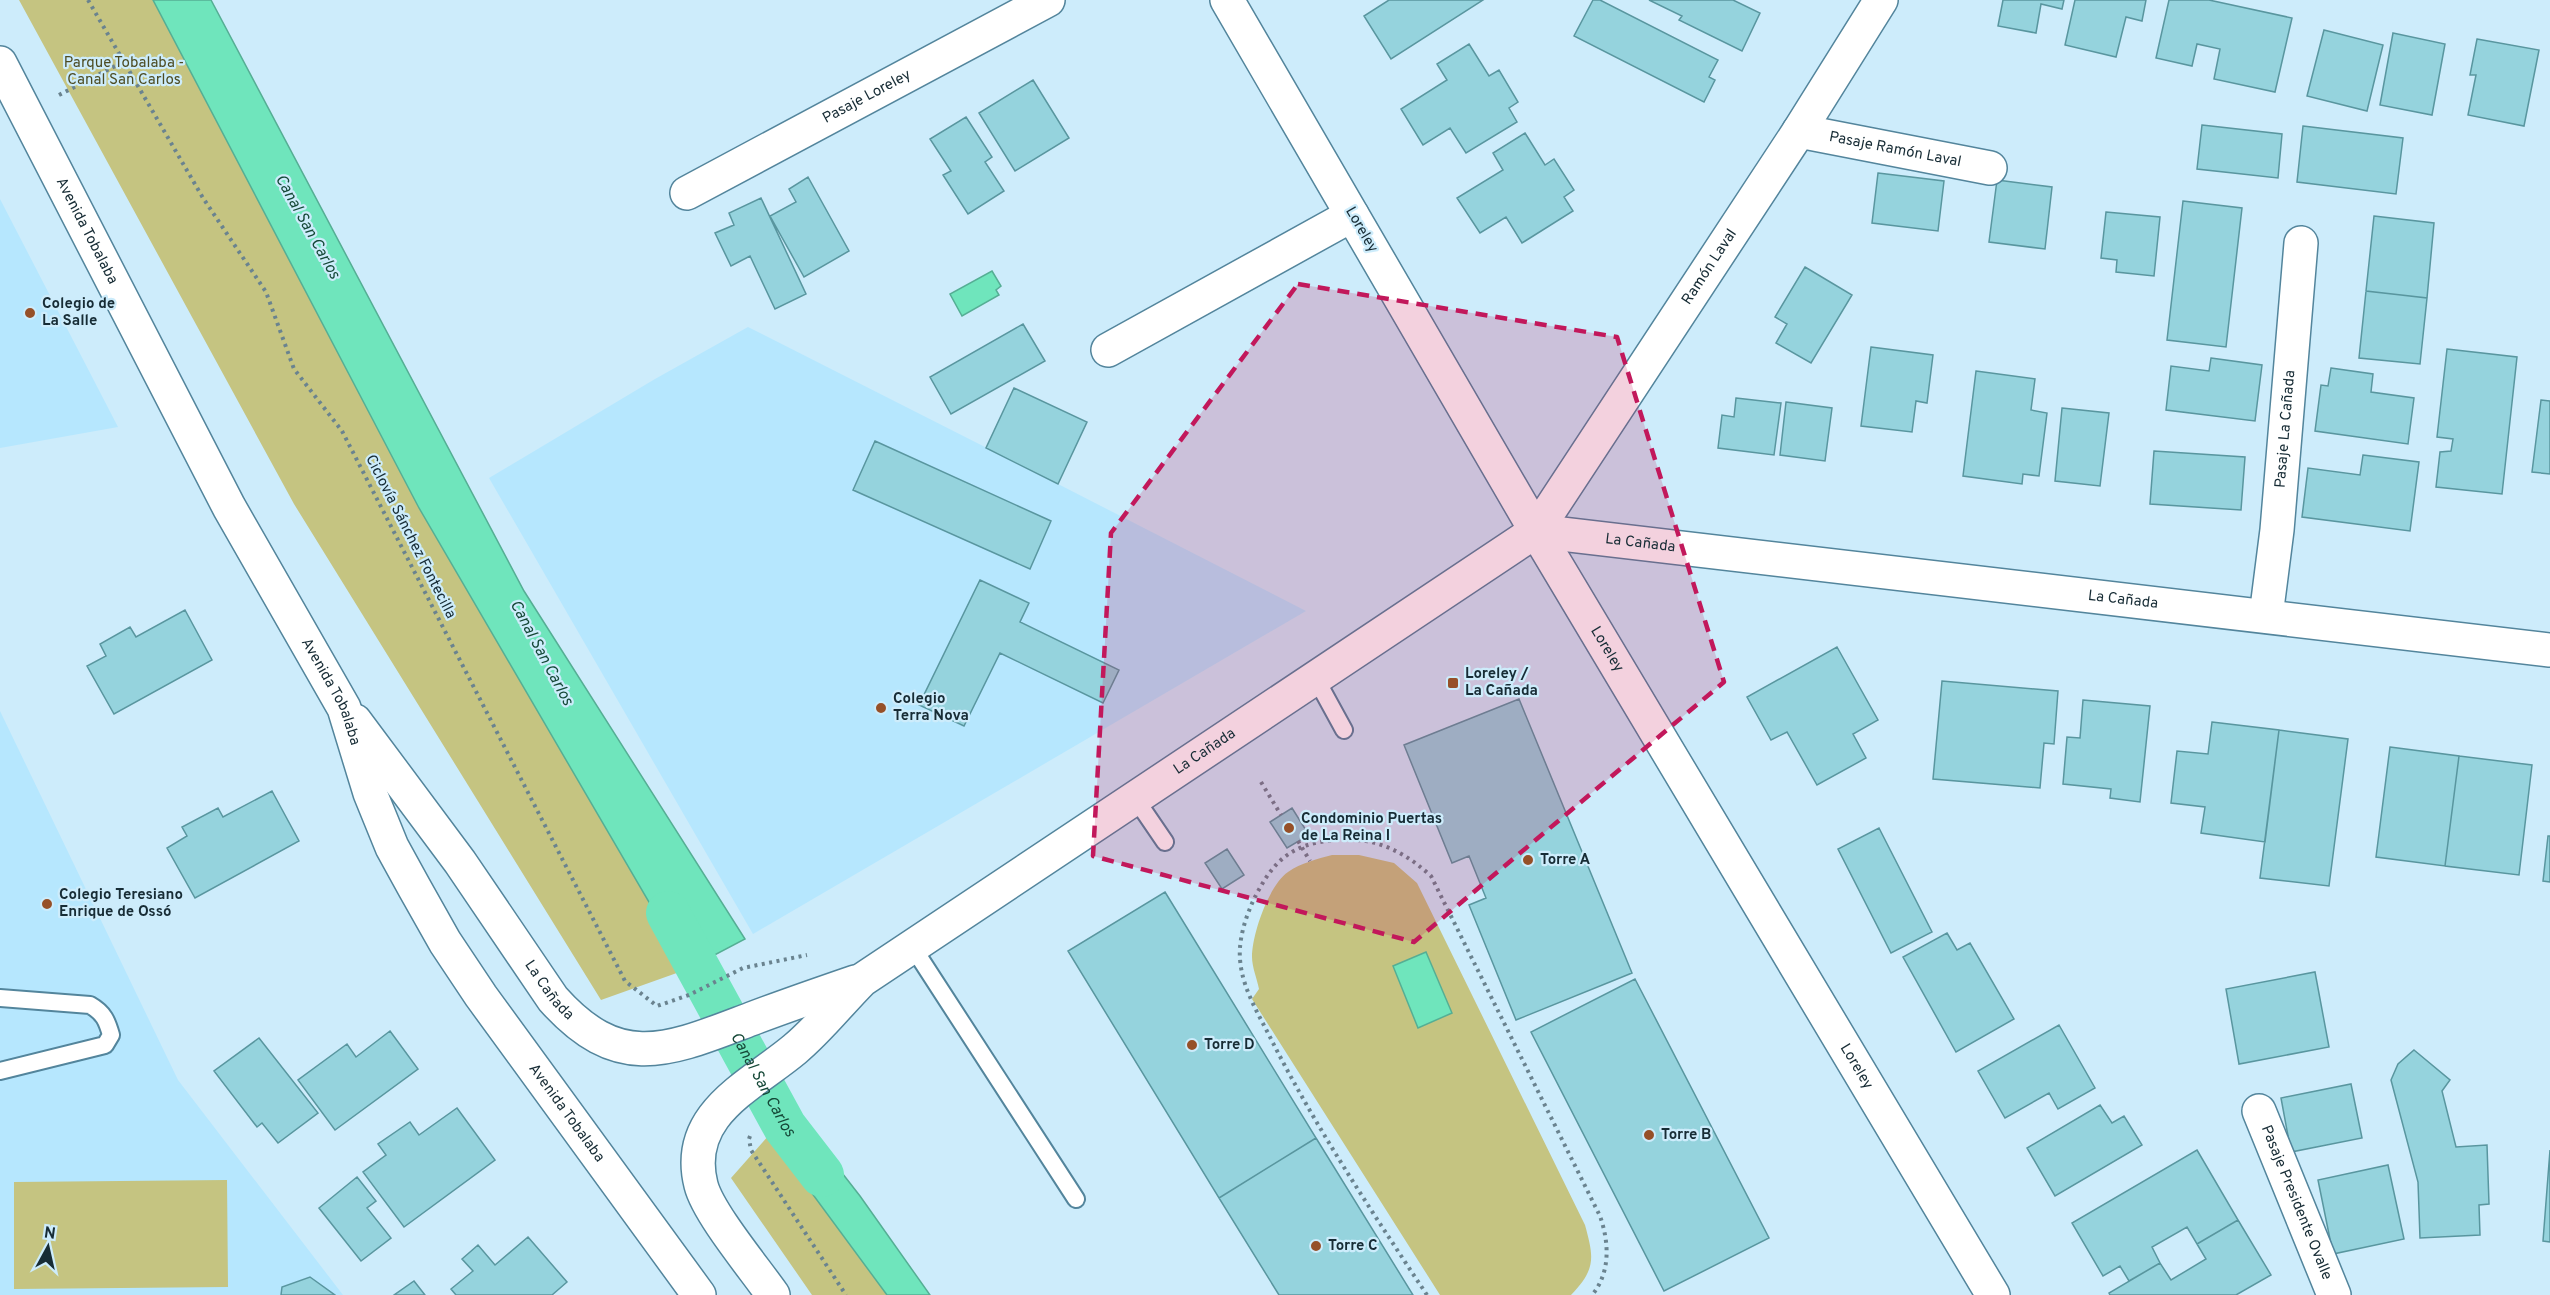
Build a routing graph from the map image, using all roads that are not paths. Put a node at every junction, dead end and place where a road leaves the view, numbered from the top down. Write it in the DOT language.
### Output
graph roads {
  1 [pos="1048,0"];
  2 [pos="1227,0"];
  3 [pos="1881,0"];
  4 [pos="0,63"];
  5 [pos="1799,130"];
  6 [pos="1990,168"];
  7 [pos="687,194"];
  8 [pos="1352,215"];
  9 [pos="2301,243"];
  10 [pos="1108,350"];
  11 [pos="1536,531"];
  12 [pos="2266,616"];
  13 [pos="2550,650"];
  14 [pos="1316,677"];
  15 [pos="344,708"];
  16 [pos="1344,730"];
  17 [pos="1135,798"];
  18 [pos="1165,842"];
  19 [pos="912,946"];
  20 [pos="862,980"];
  21 [pos="0,998"];
  22 [pos="0,1071"];
  23 [pos="2259,1111"];
  24 [pos="1076,1199"];
  25 [pos="699,1295"];
  26 [pos="773,1295"];
  27 [pos="1993,1295"];
  28 [pos="2334,1295"];
  1 -- 7 [label="street, Pasaje Loreley"];
  2 -- 8 [label="street, Loreley"];
  3 -- 5 [label="street, Ramón Laval"];
  4 -- 15 [label="street, Avenida Tobalaba"];
  5 -- 6 [label="street, Pasaje Ramón Laval"];
  5 -- 11 [label="street, Ramón Laval"];
  8 -- 10 [label="street"];
  8 -- 11 [label="street, Loreley"];
  9 -- 12 [label="street, Pasaje La Cañada"];
  11 -- 12 [label="street, La Cañada"];
  11 -- 14 [label="street, La Cañada"];
  11 -- 27 [label="street, Loreley"];
  12 -- 13 [label="street, La Cañada"];
  14 -- 16 [label="lane"];
  14 -- 17 [label="street, La Cañada"];
  15 -- 20 [label="street, La Cañada"];
  15 -- 25 [label="street, Avenida Tobalaba"];
  17 -- 18 [label="lane"];
  17 -- 19 [label="street, La Cañada"];
  19 -- 20 [label="street, La Cañada"];
  19 -- 24 [label="lane"];
  20 -- 26 [label="street, La Cañada"];
  21 -- 22 [label="lane"];
  23 -- 28 [label="street, Pasaje Presidente Ovalle"];
}
